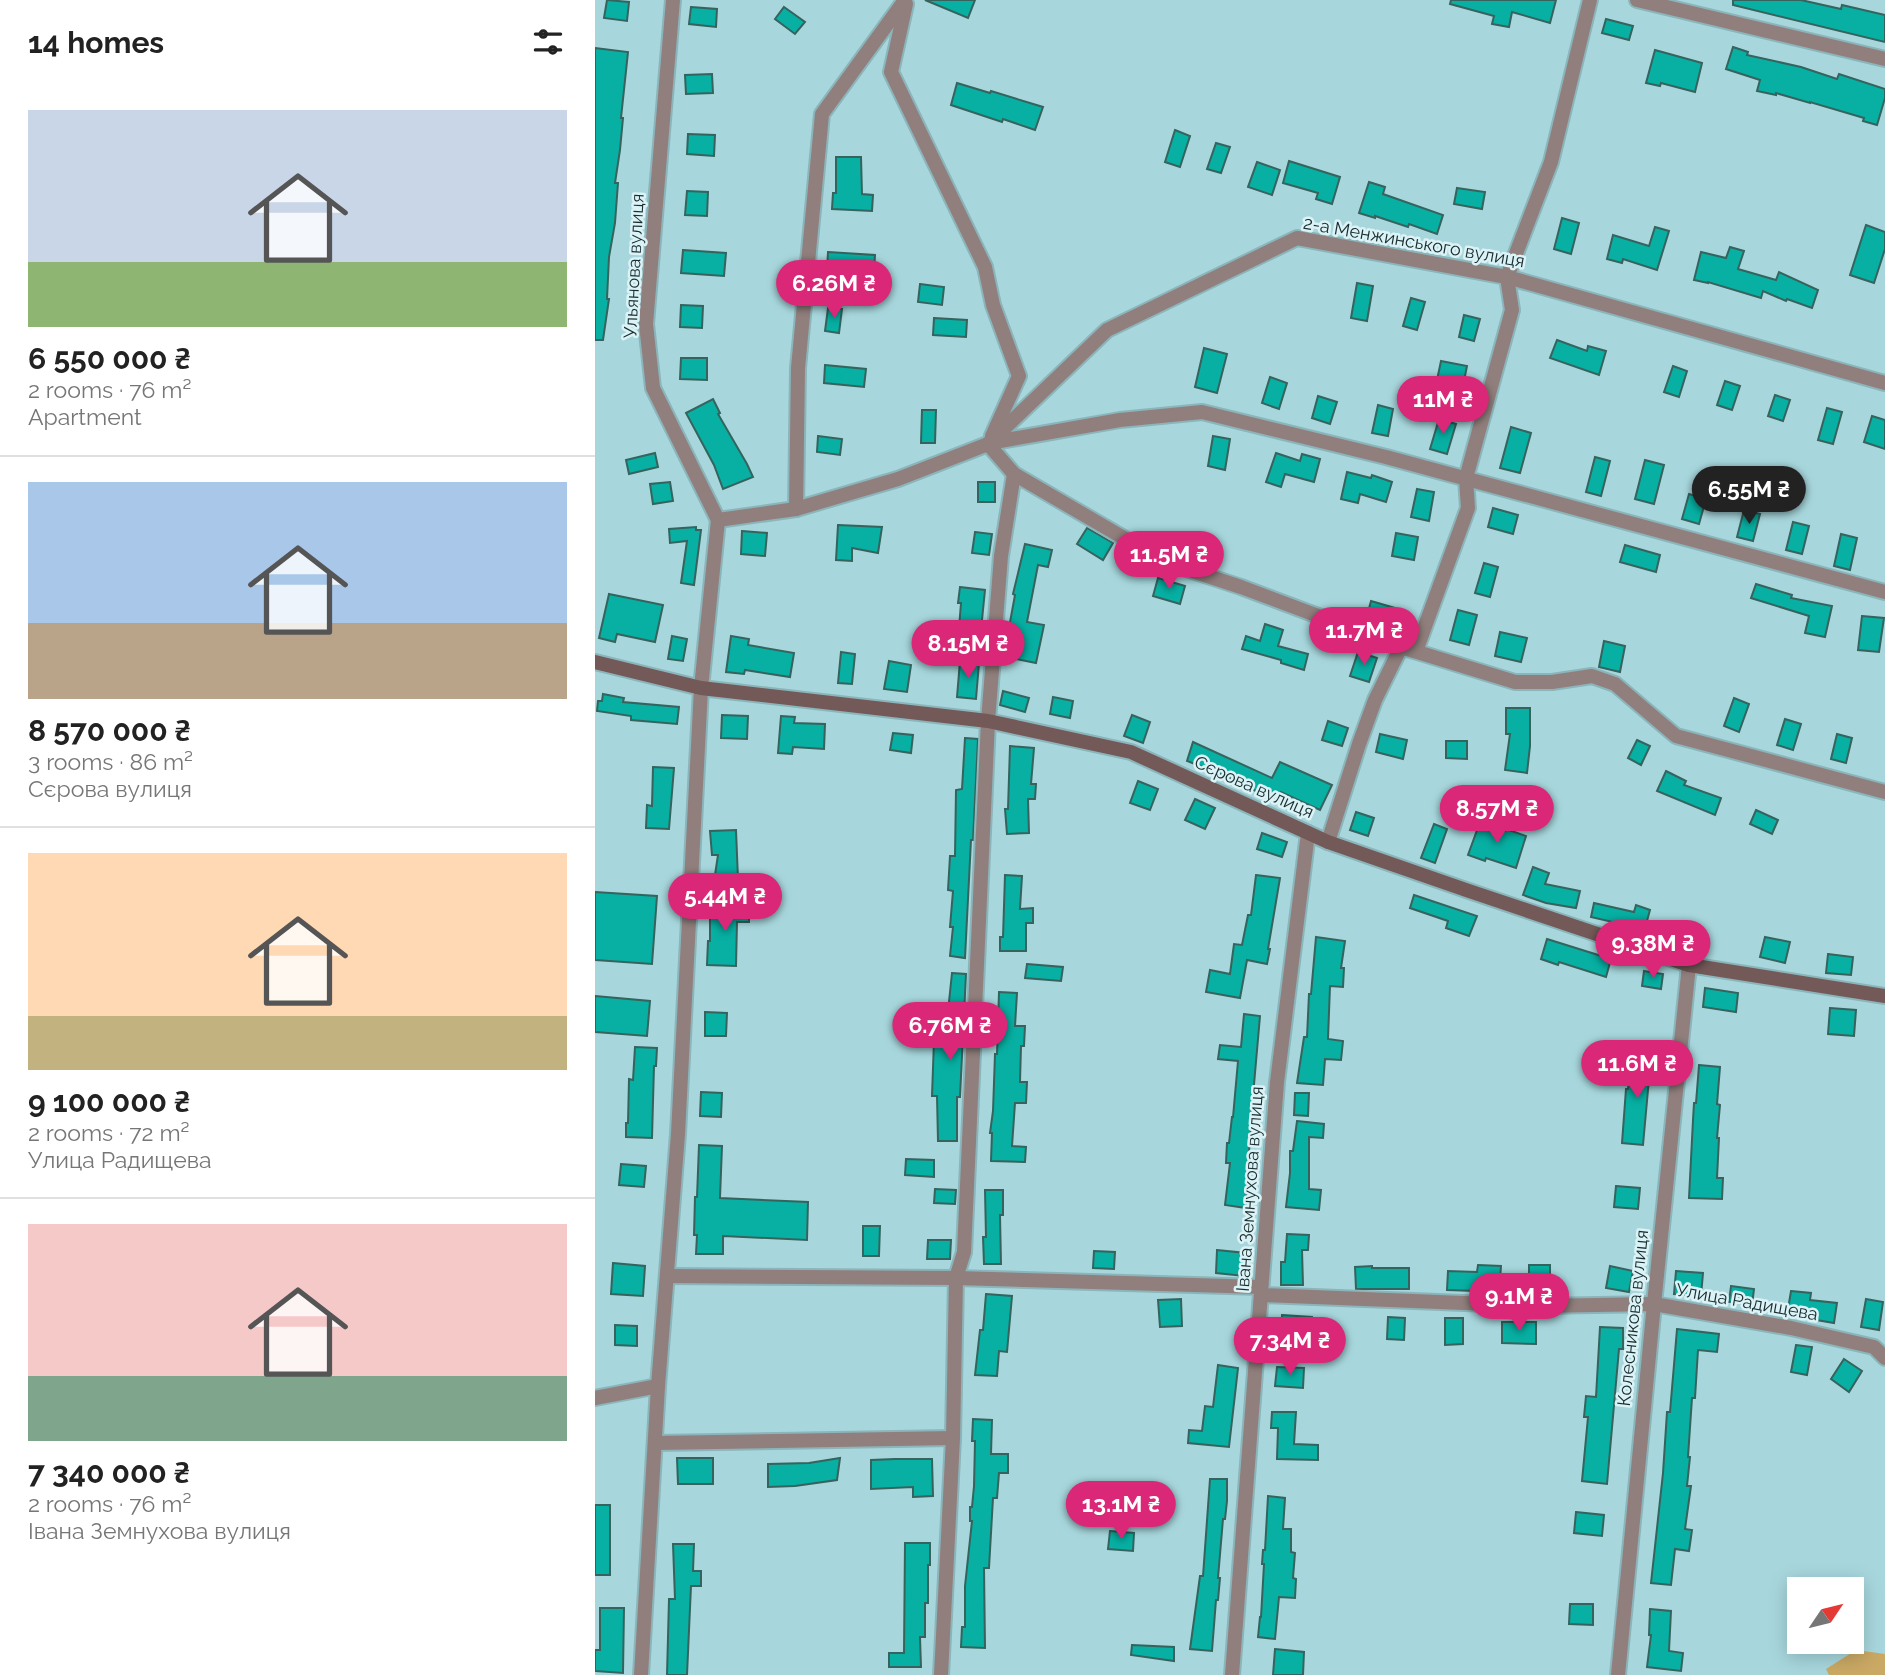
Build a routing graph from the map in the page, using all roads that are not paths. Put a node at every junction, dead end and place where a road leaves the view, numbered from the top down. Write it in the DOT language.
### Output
graph roads {
  1 [pos="673,0"];
  2 [pos="906,0"];
  3 [pos="1590,0"];
  4 [pos="1637,0"];
  5 [pos="1885,59"];
  6 [pos="1507,276"];
  7 [pos="1885,383"];
  8 [pos="988,444"];
  9 [pos="1014,474"];
  10 [pos="1466,478"];
  11 [pos="796,509"];
  12 [pos="718,520"];
  13 [pos="1885,592"];
  14 [pos="1401,646"];
  15 [pos="1416,651"];
  16 [pos="595,662"];
  17 [pos="701,688"];
  18 [pos="988,721"];
  19 [pos="1885,792"];
  20 [pos="1308,833"];
  21 [pos="1328,842"];
  22 [pos="1689,965"];
  23 [pos="1885,996"];
  24 [pos="667,1276"];
  25 [pos="956,1279"];
  26 [pos="1261,1291"];
  27 [pos="1654,1304"];
  28 [pos="1885,1358"];
  29 [pos="659,1386"];
  30 [pos="595,1398"];
  31 [pos="953,1438"];
  32 [pos="655,1443"];
  33 [pos="641,1675"];
  34 [pos="941,1675"];
  35 [pos="1232,1675"];
  36 [pos="1618,1675"];
  1 -- 12 [label="street, Ульянова вулиця"];
  2 -- 8 [label="street"];
  2 -- 11 [label="street"];
  3 -- 6 [label="street"];
  4 -- 5 [label="street"];
  6 -- 7 [label="street, 2-а Менжинського вулиця"];
  6 -- 8 [label="street, 2-а Менжинського вулиця"];
  6 -- 10 [label="street"];
  8 -- 9 [label="street"];
  8 -- 10 [label="street"];
  8 -- 11 [label="street"];
  9 -- 14 [label="street"];
  9 -- 18 [label="street"];
  10 -- 13 [label="street"];
  10 -- 15 [label="street"];
  11 -- 12 [label="street"];
  12 -- 17 [label="street"];
  14 -- 15 [label="street"];
  14 -- 21 [label="street"];
  15 -- 19 [label="street"];
  16 -- 17 [label="street, Сєрова вулиця"];
  17 -- 18 [label="street, Сєрова вулиця"];
  17 -- 24 [label="street"];
  18 -- 20 [label="street, Сєрова вулиця"];
  18 -- 25 [label="street"];
  20 -- 21 [label="street, Сєрова вулиця"];
  20 -- 26 [label="street, Івана Земнухова вулиця"];
  21 -- 22 [label="street, Сєрова вулиця"];
  22 -- 23 [label="street, Сєрова вулиця"];
  22 -- 27 [label="street, Колесникова вулиця"];
  24 -- 25 [label="street, Улица Радищева"];
  24 -- 29 [label="street"];
  25 -- 26 [label="street, Улица Радищева"];
  25 -- 31 [label="street"];
  26 -- 27 [label="street, Улица Радищева"];
  26 -- 35 [label="street, Івана Земнухова вулиця"];
  27 -- 28 [label="street, Улица Радищева"];
  27 -- 36 [label="street, Колесникова вулиця"];
  29 -- 30 [label="street"];
  29 -- 32 [label="street"];
  31 -- 32 [label="street"];
  31 -- 34 [label="street"];
  32 -- 33 [label="street"];
}
